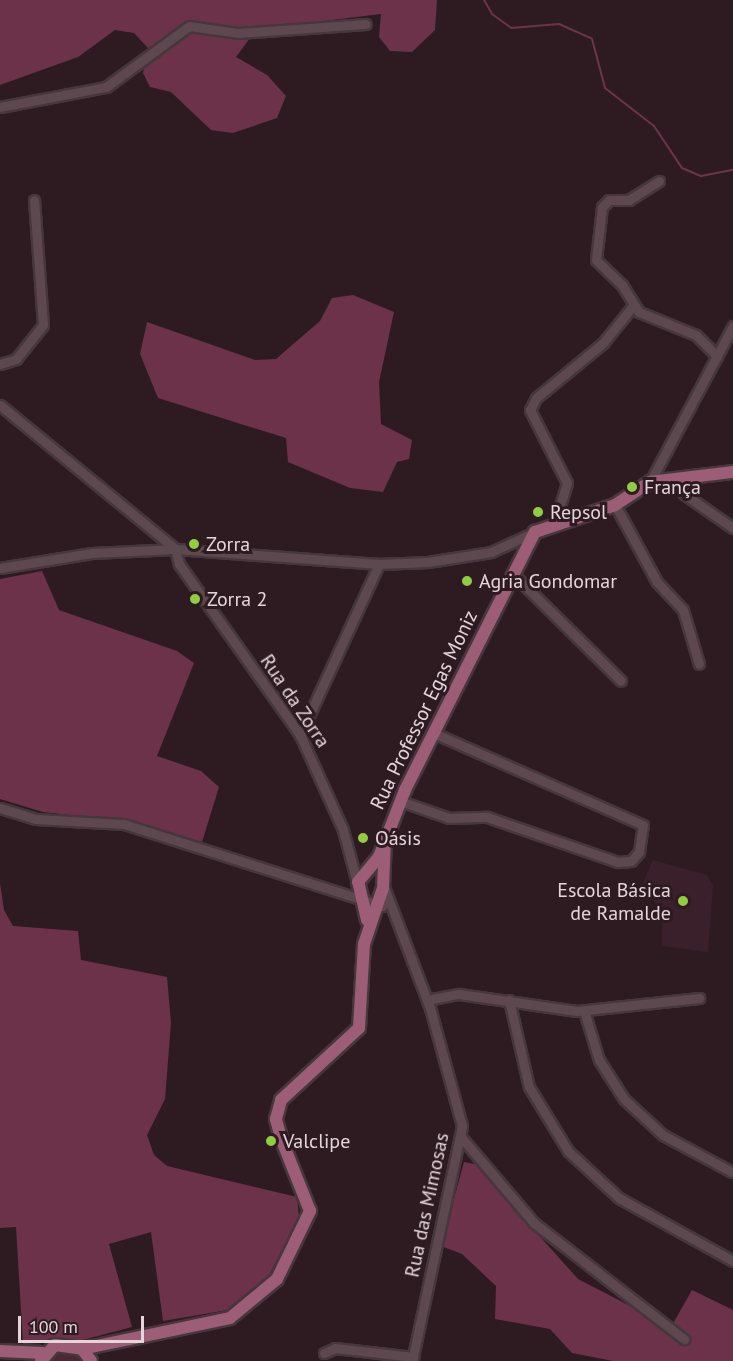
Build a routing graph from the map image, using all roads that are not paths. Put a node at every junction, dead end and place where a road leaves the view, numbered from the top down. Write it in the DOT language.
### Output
graph roads {
  1 [pos="366,24"];
  2 [pos="0,107"];
  3 [pos="659,181"];
  4 [pos="34,200"];
  5 [pos="632,307"];
  6 [pos="733,326"];
  7 [pos="717,356"];
  8 [pos="0,364"];
  9 [pos="0,405"];
  10 [pos="733,472"];
  11 [pos="674,479"];
  12 [pos="650,482"];
  13 [pos="615,505"];
  14 [pos="555,522"];
  15 [pos="733,528"];
  16 [pos="535,532"];
  17 [pos="175,549"];
  18 [pos="379,564"];
  19 [pos="0,568"];
  20 [pos="512,573"];
  21 [pos="699,664"];
  22 [pos="621,681"];
  23 [pos="434,733"];
  24 [pos="300,735"];
  25 [pos="400,801"];
  26 [pos="0,808"];
  27 [pos="385,841"];
  28 [pos="362,888"];
  29 [pos="394,922"];
  30 [pos="367,927"];
  31 [pos="699,998"];
  32 [pos="427,1000"];
  33 [pos="508,1000"];
  34 [pos="584,1011"];
  35 [pos="461,1137"];
  36 [pos="732,1172"];
  37 [pos="733,1261"];
  38 [pos="124,1338"];
  39 [pos="684,1339"];
  40 [pos="82,1349"];
  41 [pos="0,1352"];
  42 [pos="324,1353"];
  43 [pos="42,1357"];
  44 [pos="413,1359"];
  45 [pos="21,1361"];
  46 [pos="91,1361"];
  1 -- 2 [label="street"];
  3 -- 5 [label="street"];
  4 -- 8 [label="street"];
  5 -- 7 [label="street"];
  5 -- 14 [label="street"];
  6 -- 7 [label="street"];
  7 -- 12 [label="street"];
  9 -- 17 [label="street"];
  10 -- 11 [label="main road"];
  11 -- 12 [label="main road"];
  11 -- 15 [label="street"];
  12 -- 13 [label="main road"];
  13 -- 14 [label="main road"];
  13 -- 21 [label="street"];
  14 -- 16 [label="main road"];
  16 -- 18 [label="street"];
  16 -- 20 [label="main road, Rua Professor Egas Moniz"];
  17 -- 18 [label="street"];
  17 -- 19 [label="street"];
  17 -- 24 [label="street, Rua da Zorra"];
  18 -- 24 [label="street"];
  20 -- 22 [label="street"];
  20 -- 23 [label="main road, Rua Professor Egas Moniz"];
  23 -- 25 [label="main road, Rua Professor Egas Moniz"];
  23 -- 25 [label="street"];
  24 -- 28 [label="street, Rua da Zorra"];
  25 -- 27 [label="main road, Rua Professor Egas Moniz"];
  26 -- 28 [label="street"];
  27 -- 28 [label="main road, Rua Professor Egas Moniz"];
  27 -- 28 [label="main road, Rua Professor Egas Moniz"];
  28 -- 29 [label="street, Rua das Mimosas"];
  28 -- 29 [label="street, Rua das Mimosas"];
  28 -- 30 [label="main road, Rua Professor Egas Moniz"];
  28 -- 30 [label="main road, Rua Professor Egas Moniz"];
  29 -- 30 [label="street"];
  29 -- 32 [label="street, Rua das Mimosas"];
  30 -- 38 [label="main road, Rua Professor Egas Moniz"];
  31 -- 34 [label="street"];
  32 -- 33 [label="street"];
  32 -- 35 [label="street, Rua das Mimosas"];
  33 -- 34 [label="street"];
  33 -- 37 [label="street"];
  34 -- 36 [label="street"];
  35 -- 39 [label="street"];
  35 -- 44 [label="street, Rua das Mimosas"];
  38 -- 40 [label="main road, Rua Professor Egas Moniz"];
  38 -- 46 [label="main road, Rua Professor Egas Moniz"];
  40 -- 43 [label="main road, Rua Professor Egas Moniz"];
  40 -- 46 [label="main road"];
  41 -- 43 [label="main road"];
  41 -- 45 [label="main road"];
  42 -- 44 [label="street"];
}
